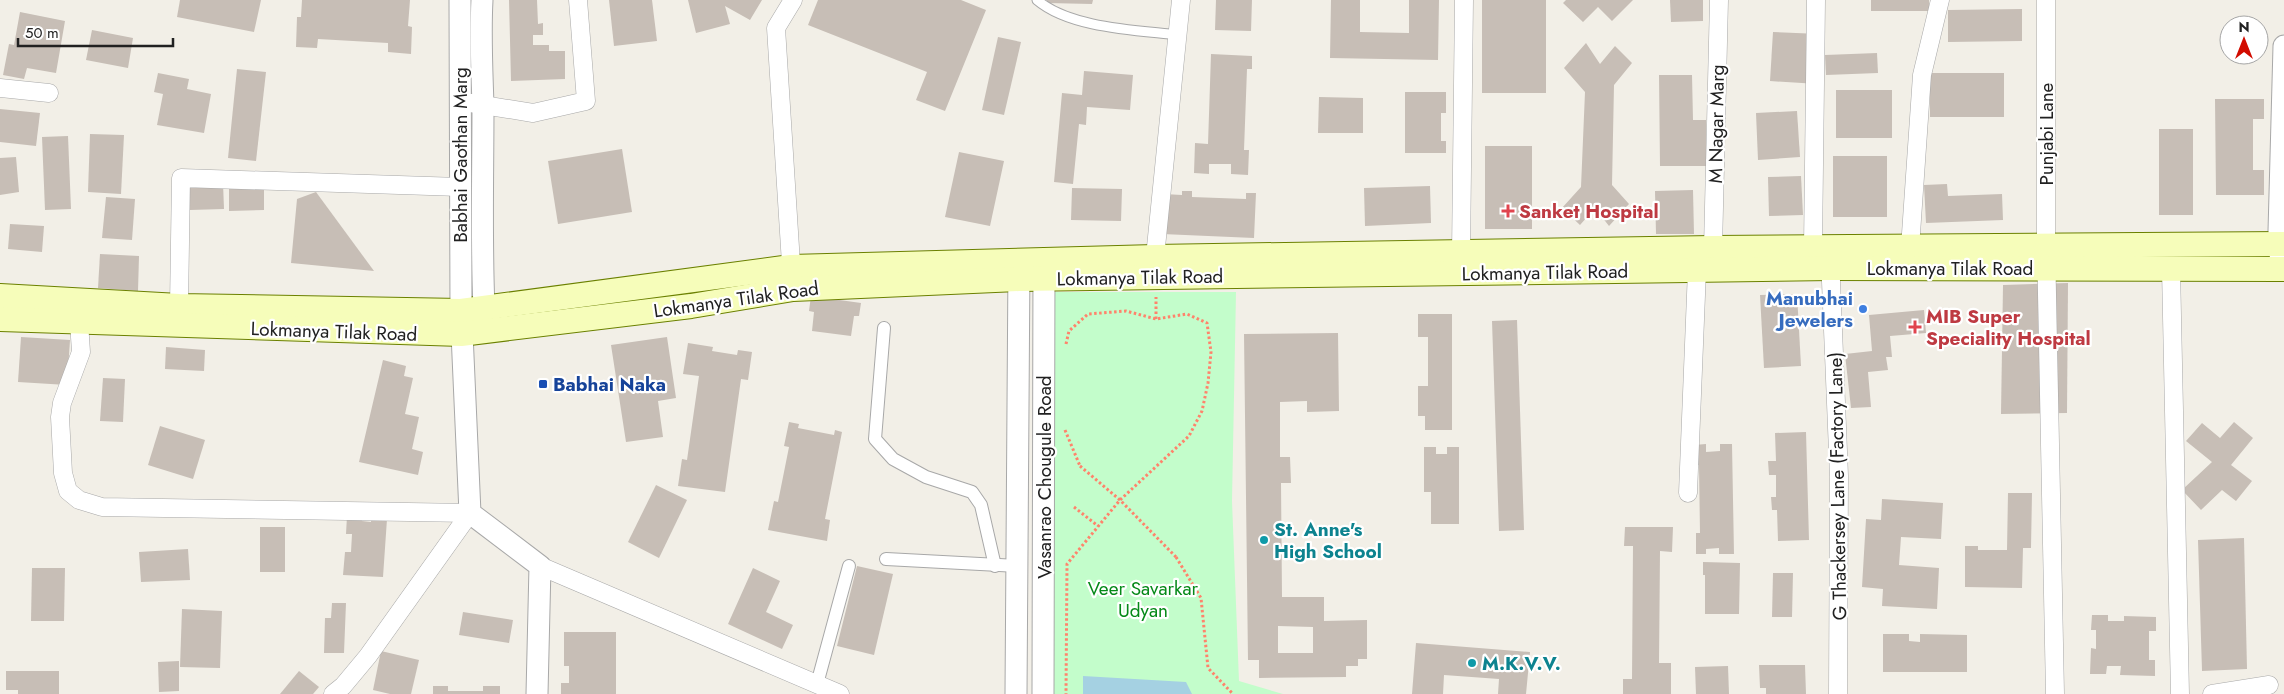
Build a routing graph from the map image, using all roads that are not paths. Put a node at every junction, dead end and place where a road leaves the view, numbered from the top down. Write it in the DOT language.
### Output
graph roads {
  1 [pos="460,0"];
  2 [pos="482,0"];
  3 [pos="578,0"];
  4 [pos="792,0"];
  5 [pos="1036,0"];
  6 [pos="1181,0"];
  7 [pos="1464,0"];
  8 [pos="1719,0"];
  9 [pos="1816,0"];
  10 [pos="1940,0"];
  11 [pos="2046,0"];
  12 [pos="1178,35"];
  13 [pos="2284,46"];
  14 [pos="0,88"];
  15 [pos="49,93"];
  16 [pos="460,101"];
  17 [pos="483,105"];
  18 [pos="460,187"];
  19 [pos="2282,244"];
  20 [pos="1713,248"];
  21 [pos="1910,248"];
  22 [pos="1461,253"];
  23 [pos="1825,254"];
  24 [pos="2047,256"];
  25 [pos="1154,257"];
  26 [pos="2171,269"];
  27 [pos="2282,269"];
  28 [pos="1019,270"];
  29 [pos="1044,270"];
  30 [pos="1697,270"];
  31 [pos="792,278"];
  32 [pos="0,296"];
  33 [pos="179,306"];
  34 [pos="484,308"];
  35 [pos="0,319"];
  36 [pos="79,322"];
  37 [pos="461,322"];
  38 [pos="884,328"];
  39 [pos="1688,493"];
  40 [pos="470,513"];
  41 [pos="886,560"];
  42 [pos="540,566"];
  43 [pos="849,566"];
  44 [pos="995,566"];
  45 [pos="1018,566"];
  46 [pos="817,684"];
  47 [pos="2269,685"];
  48 [pos="333,694"];
  49 [pos="537,694"];
  50 [pos="840,694"];
  51 [pos="1016,694"];
  52 [pos="1043,694"];
  53 [pos="1838,694"];
  54 [pos="2055,694"];
  55 [pos="2180,694"];
  56 [pos="2212,694"];
  1 -- 16 [label="street, Babhai Gaothan Marg"];
  2 -- 17 [label="street, Babhai Gaothan Marg"];
  3 -- 17 [label="street"];
  4 -- 31 [label="street"];
  5 -- 12 [label="lane"];
  6 -- 12 [label="street"];
  7 -- 22 [label="street"];
  8 -- 20 [label="street, M Nagar Marg"];
  9 -- 23 [label="street, G Thackersey Lane (Factory Lane)"];
  10 -- 21 [label="street"];
  11 -- 24 [label="street, Punjabi Lane"];
  12 -- 25 [label="street"];
  13 -- 19 [label="street"];
  14 -- 15 [label="street"];
  16 -- 17 [label="street"];
  16 -- 18 [label="street, Babhai Gaothan Marg"];
  17 -- 34 [label="street, Babhai Gaothan Marg"];
  18 -- 33 [label="street"];
  18 -- 37 [label="street, Babhai Gaothan Marg"];
  19 -- 24 [label="main road, Lokmanya Tilak Road"];
  19 -- 27 [label="street"];
  20 -- 22 [label="main road, Lokmanya Tilak Road"];
  20 -- 23 [label="main road, Lokmanya Tilak Road"];
  21 -- 23 [label="main road, Lokmanya Tilak Road"];
  21 -- 24 [label="main road, Lokmanya Tilak Road"];
  22 -- 25 [label="main road, Lokmanya Tilak Road"];
  23 -- 24 [label="main road, Lokmanya Tilak Road"];
  23 -- 30 [label="main road, Lokmanya Tilak Road"];
  23 -- 53 [label="street, G Thackersey Lane (Factory Lane)"];
  24 -- 26 [label="main road, Lokmanya Tilak Road"];
  24 -- 54 [label="street, Punjabi Lane"];
  25 -- 29 [label="main road, Lokmanya Tilak Road"];
  26 -- 27 [label="main road, Lokmanya Tilak Road"];
  26 -- 55 [label="street"];
  28 -- 29 [label="main road, Lokmanya Tilak Road"];
  28 -- 31 [label="main road, Lokmanya Tilak Road"];
  28 -- 45 [label="street, Vasanrao Chougule Road"];
  29 -- 30 [label="main road, Lokmanya Tilak Road"];
  29 -- 52 [label="street, Vasanrao Chougule Road"];
  30 -- 39 [label="street"];
  31 -- 34 [label="main road, Lokmanya Tilak Road"];
  31 -- 37 [label="main road, Lokmanya Tilak Road"];
  32 -- 33 [label="main road, Lokmanya Tilak Road"];
  33 -- 37 [label="main road, Lokmanya Tilak Road"];
  34 -- 37 [label="main road, Lokmanya Tilak Road"];
  35 -- 36 [label="main road, Lokmanya Tilak Road"];
  36 -- 37 [label="main road, Lokmanya Tilak Road"];
  36 -- 40 [label="street"];
  37 -- 40 [label="street, Babhai Gaothan Marg"];
  38 -- 44 [label="street"];
  40 -- 42 [label="street"];
  40 -- 48 [label="street"];
  41 -- 44 [label="street"];
  42 -- 46 [label="street"];
  42 -- 49 [label="street"];
  43 -- 46 [label="street"];
  44 -- 45 [label="street"];
  45 -- 51 [label="street, Vasanrao Chougule Road"];
  46 -- 50 [label="street"];
  47 -- 56 [label="street"];
}
